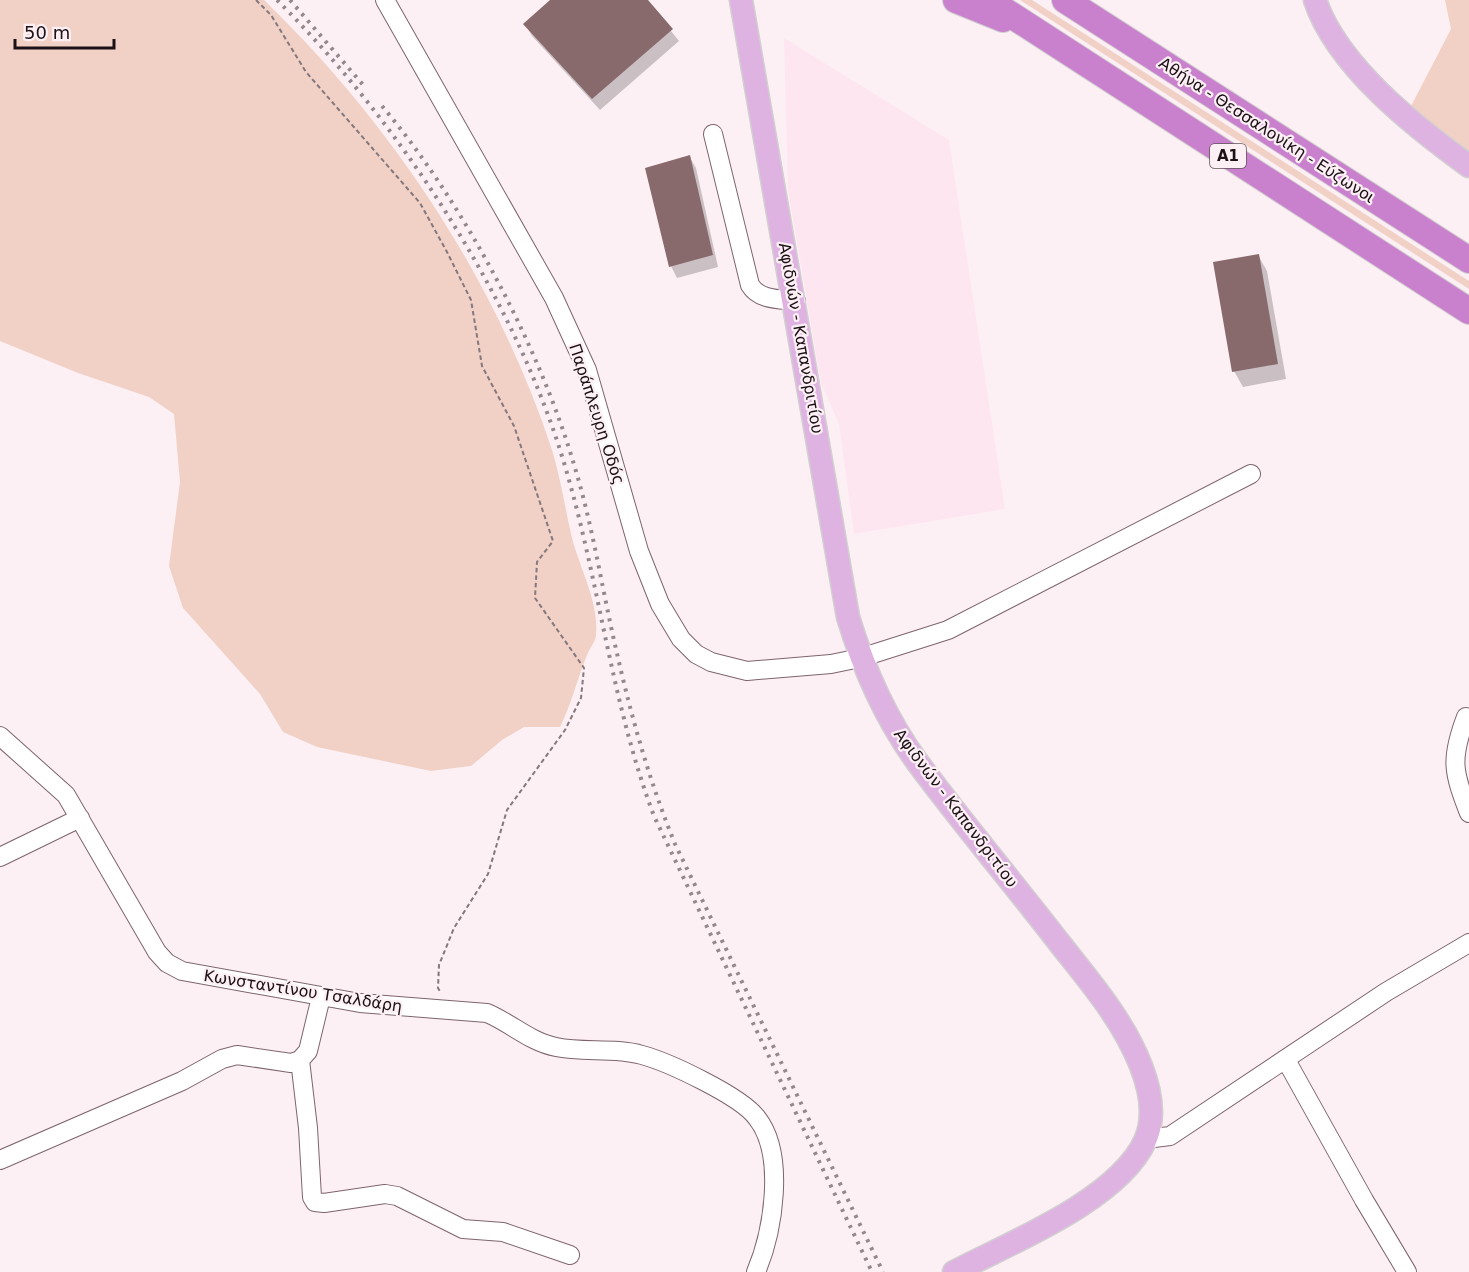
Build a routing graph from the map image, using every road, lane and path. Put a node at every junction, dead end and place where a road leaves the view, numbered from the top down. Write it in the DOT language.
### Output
graph roads {
  1 [pos="256,0"];
  2 [pos="385,0"];
  3 [pos="741,0"];
  4 [pos="956,0"];
  5 [pos="988,0"];
  6 [pos="1065,0"];
  7 [pos="1315,0"];
  8 [pos="1036,33"];
  9 [pos="713,134"];
  10 [pos="1469,166"];
  11 [pos="1469,260"];
  12 [pos="796,301"];
  13 [pos="1469,311"];
  14 [pos="1251,474"];
  15 [pos="860,658"];
  16 [pos="1466,717"];
  17 [pos="0,736"];
  18 [pos="1469,813"];
  19 [pos="80,818"];
  20 [pos="0,857"];
  21 [pos="1469,943"];
  22 [pos="321,997"];
  23 [pos="450,1010"];
  24 [pos="300,1060"];
  25 [pos="1286,1060"];
  26 [pos="1146,1139"];
  27 [pos="0,1160"];
  28 [pos="570,1255"];
  29 [pos="756,1272"];
  30 [pos="954,1272"];
  31 [pos="1407,1272"];
  1 -- 23 [label="path"];
  2 -- 15 [label="street, Παράπλευρη Οδός"];
  3 -- 12 [label="main road, Αφιδνών - Καπανδριτίου"];
  4 -- 8 [label="highway"];
  5 -- 8 [label="highway, Α1"];
  6 -- 11 [label="highway, Αθήνα - Θεσσαλονίκη - Εύζωνοι / Α1"];
  7 -- 10 [label="main road"];
  8 -- 13 [label="highway, Α1"];
  9 -- 12 [label="street"];
  12 -- 15 [label="main road, Αφιδνών - Καπανδριτίου"];
  14 -- 15 [label="street, Παράπλευρη Οδός"];
  15 -- 26 [label="main road, Αφιδνών - Καπανδριτίου"];
  16 -- 18 [label="street"];
  17 -- 19 [label="street, Κωνσταντίνου Τσαλδάρη"];
  19 -- 20 [label="street"];
  19 -- 22 [label="street, Κωνσταντίνου Τσαλδάρη"];
  21 -- 25 [label="street"];
  22 -- 23 [label="street, Κωνσταντίνου Τσαλδάρη"];
  22 -- 24 [label="street"];
  23 -- 29 [label="street, Κωνσταντίνου Τσαλδάρη"];
  24 -- 27 [label="street"];
  24 -- 28 [label="street"];
  25 -- 26 [label="street"];
  25 -- 31 [label="street"];
  26 -- 30 [label="main road, Αφιδνών - Καπανδριτίου"];
}
